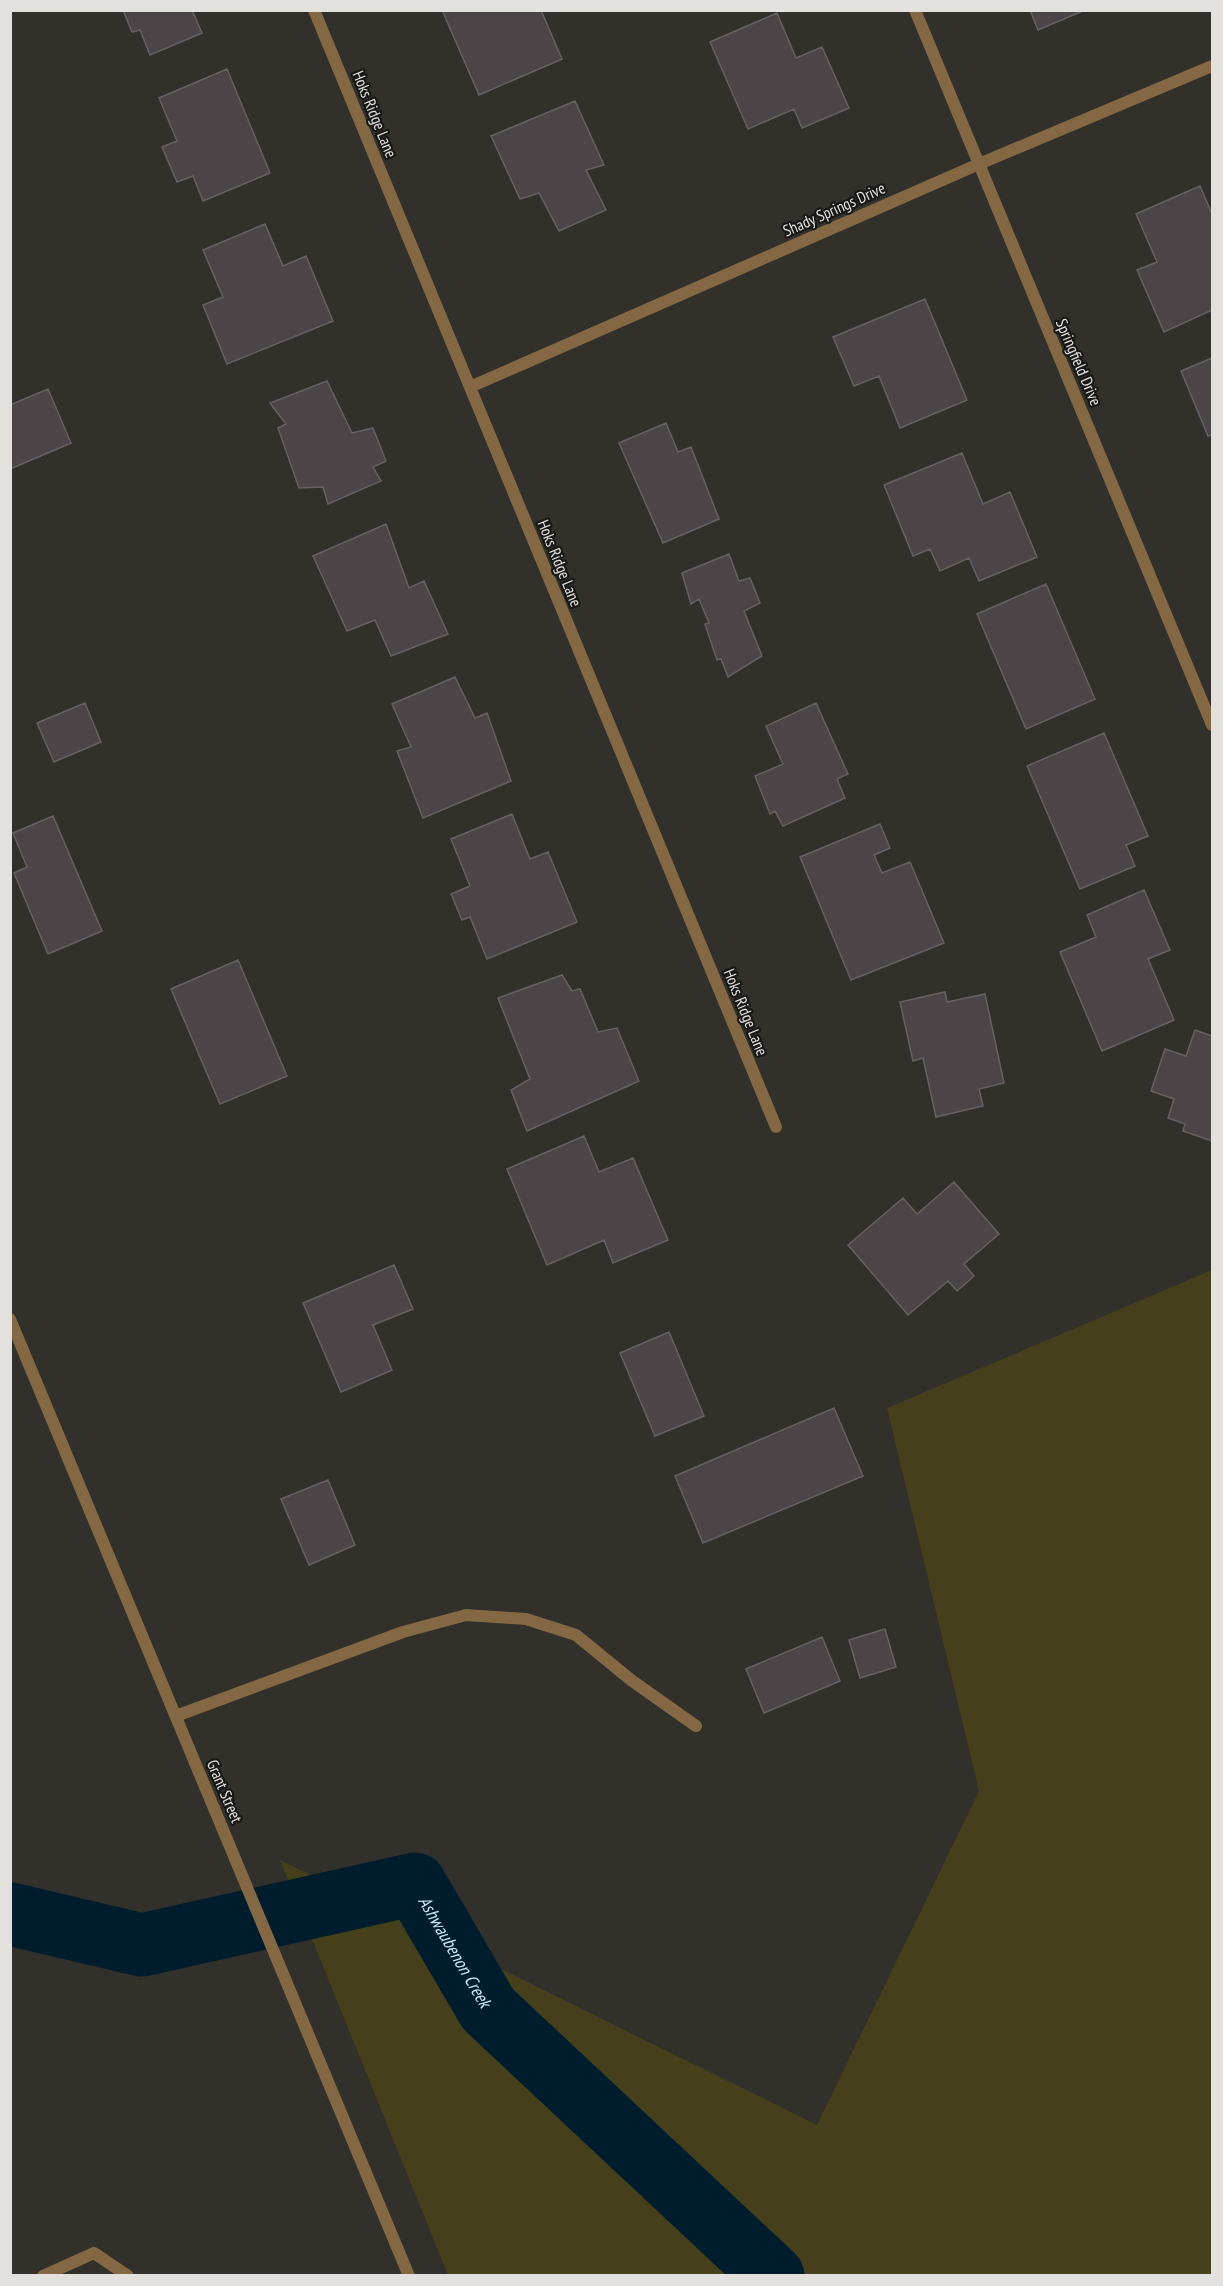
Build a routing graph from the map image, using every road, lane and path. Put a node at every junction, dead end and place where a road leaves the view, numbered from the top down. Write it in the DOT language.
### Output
graph roads {
  1 [pos="314,10"];
  2 [pos="915,10"];
  3 [pos="1212,66"];
  4 [pos="979,164"];
  5 [pos="470,387"];
  6 [pos="1212,726"];
  7 [pos="776,1127"];
  8 [pos="10,1319"];
  9 [pos="176,1716"];
  10 [pos="696,1726"];
  11 [pos="43,2276"];
  12 [pos="128,2276"];
  13 [pos="408,2276"];
  1 -- 5 [label="street, Hoks Ridge Lane"];
  2 -- 4 [label="street, Springfield Drive"];
  3 -- 4 [label="street, Shady Springs Drive"];
  4 -- 5 [label="street, Shady Springs Drive"];
  4 -- 6 [label="street, Springfield Drive"];
  5 -- 7 [label="street, Hoks Ridge Lane"];
  8 -- 9 [label="street, Grant Street"];
  9 -- 10 [label="street"];
  9 -- 13 [label="street, Grant Street"];
  11 -- 12 [label="street"];
}
